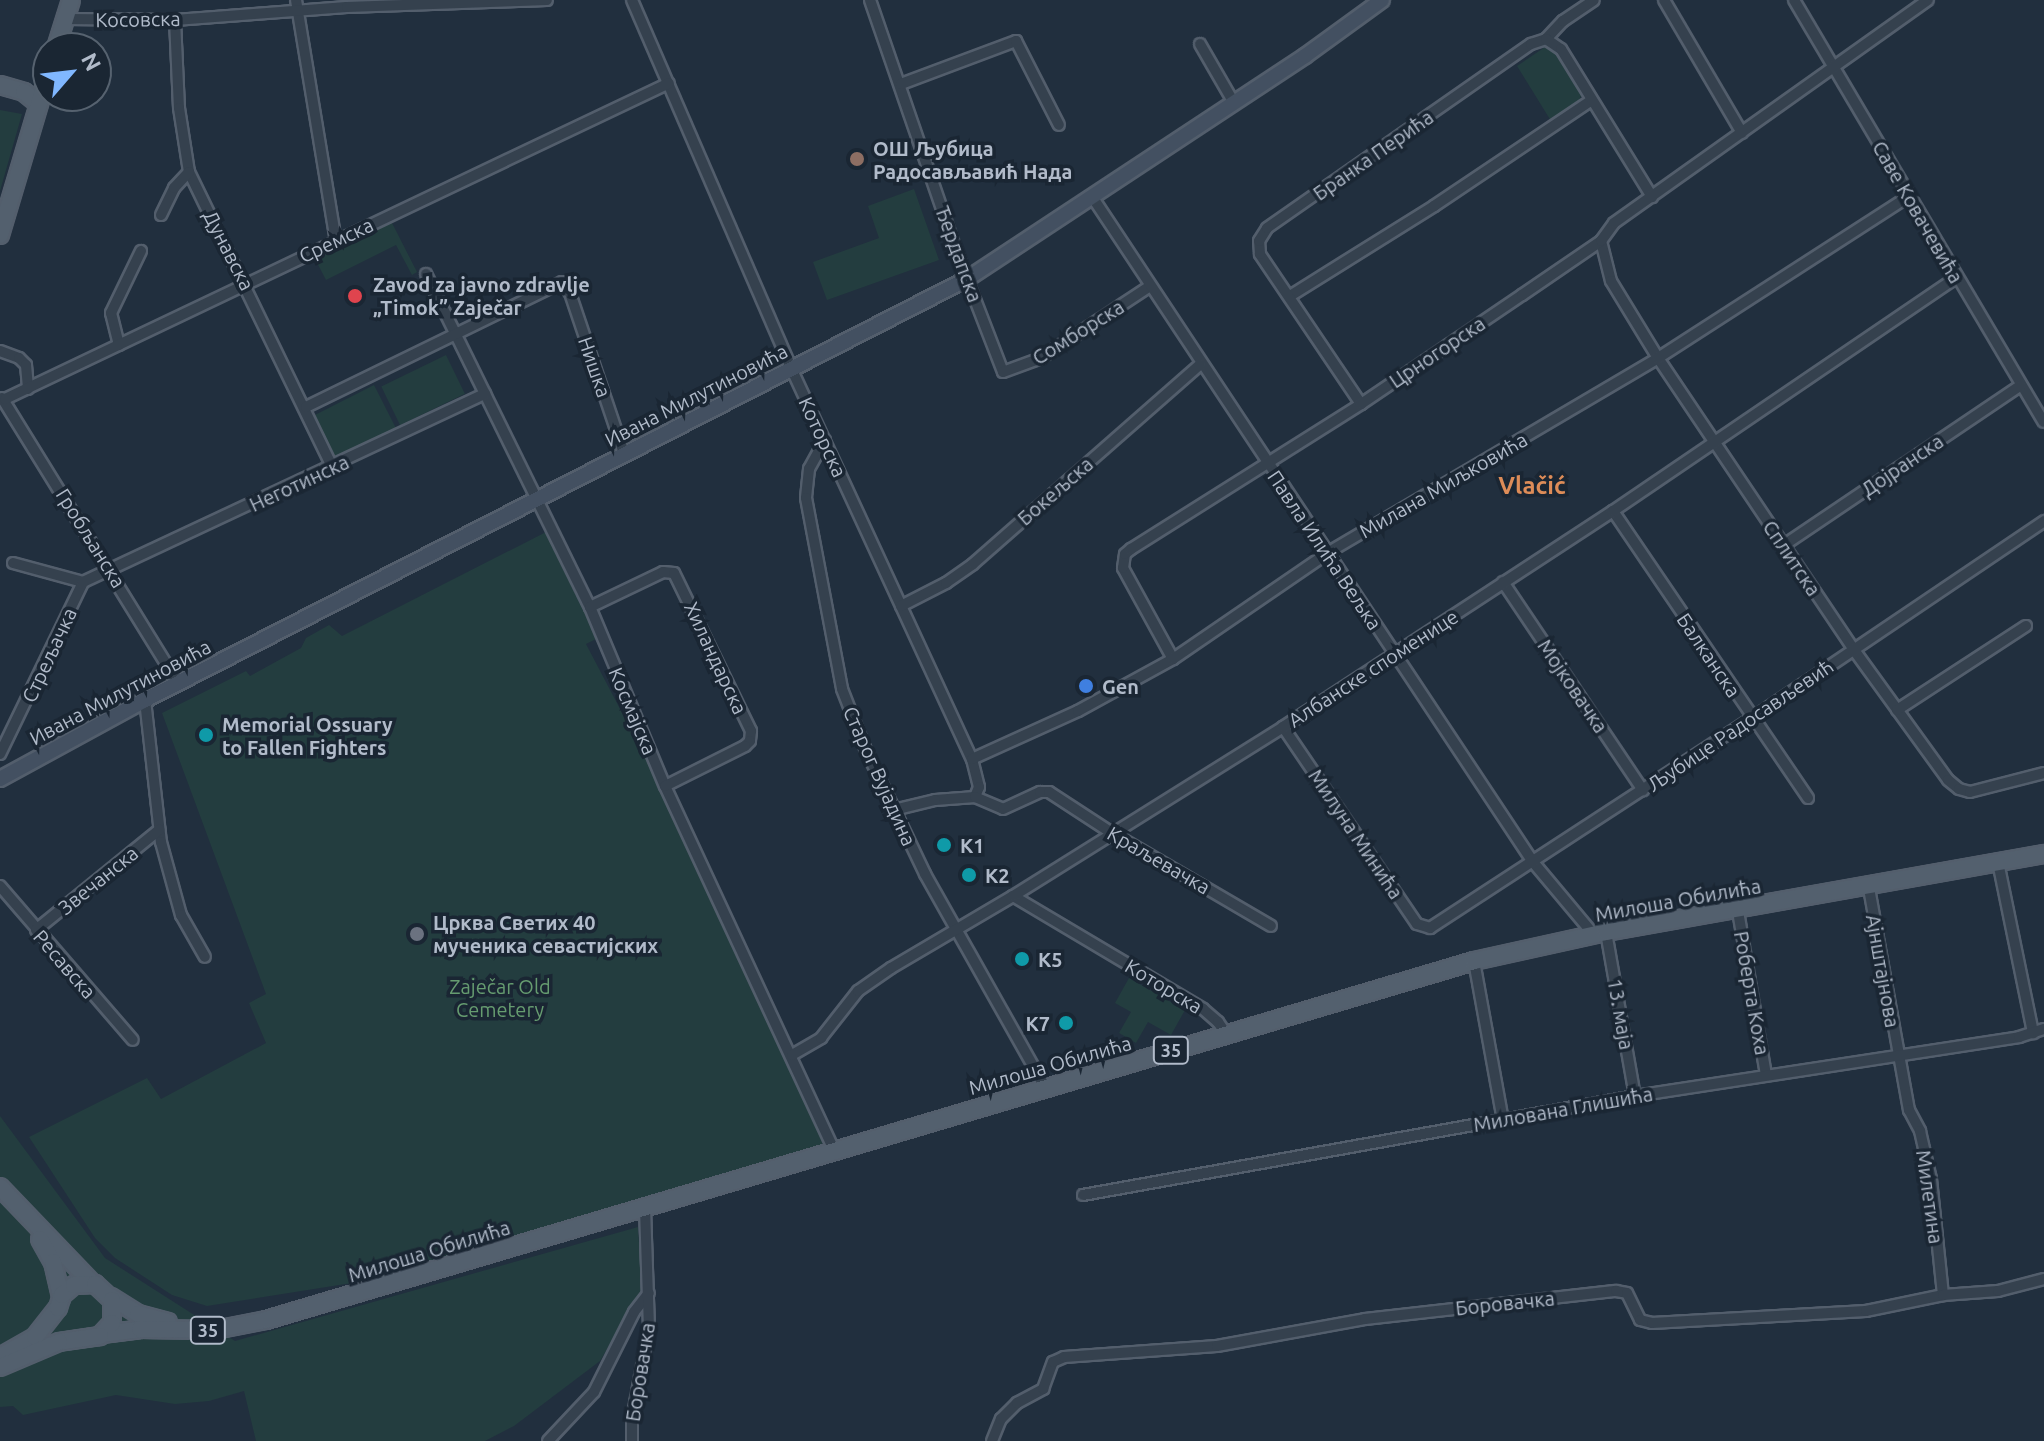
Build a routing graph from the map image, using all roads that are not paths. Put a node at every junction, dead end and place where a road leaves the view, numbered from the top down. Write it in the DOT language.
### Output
graph roads {
  1 [pos="71,0"];
  2 [pos="547,0"];
  3 [pos="632,0"];
  4 [pos="870,0"];
  5 [pos="1382,0"];
  6 [pos="1594,0"];
  7 [pos="1664,0"];
  8 [pos="1794,0"];
  9 [pos="1928,0"];
  10 [pos="350,3"];
  11 [pos="298,5"];
  12 [pos="65,19"];
  13 [pos="175,20"];
  14 [pos="61,32"];
  15 [pos="1546,39"];
  16 [pos="1200,44"];
  17 [pos="1833,66"];
  18 [pos="669,83"];
  19 [pos="901,84"];
  20 [pos="0,85"];
  21 [pos="32,98"];
  22 [pos="1592,100"];
  23 [pos="1234,103"];
  24 [pos="37,112"];
  25 [pos="1059,125"];
  26 [pos="1742,133"];
  27 [pos="189,172"];
  28 [pos="1652,197"];
  29 [pos="1908,197"];
  30 [pos="1093,198"];
  31 [pos="161,215"];
  32 [pos="0,235"];
  33 [pos="336,241"];
  34 [pos="1601,241"];
  35 [pos="141,251"];
  36 [pos="426,274"];
  37 [pos="1956,278"];
  38 [pos="967,279"];
  39 [pos="247,284"];
  40 [pos="1150,286"];
  41 [pos="1290,296"];
  42 [pos="456,334"];
  43 [pos="119,345"];
  44 [pos="0,351"];
  45 [pos="1658,358"];
  46 [pos="1201,364"];
  47 [pos="792,370"];
  48 [pos="1003,372"];
  49 [pos="2020,386"];
  50 [pos="28,389"];
  51 [pos="485,394"];
  52 [pos="2,398"];
  53 [pos="1361,404"];
  54 [pos="306,407"];
  55 [pos="2044,422"];
  56 [pos="825,440"];
  57 [pos="1712,441"];
  58 [pos="624,453"];
  59 [pos="1266,463"];
  60 [pos="333,468"];
  61 [pos="537,498"];
  62 [pos="1613,511"];
  63 [pos="2044,521"];
  64 [pos="1784,545"];
  65 [pos="1329,552"];
  66 [pos="13,563"];
  67 [pos="110,569"];
  68 [pos="83,582"];
  69 [pos="1503,582"];
  70 [pos="901,606"];
  71 [pos="590,607"];
  72 [pos="2026,626"];
  73 [pos="1854,650"];
  74 [pos="1395,653"];
  75 [pos="1173,659"];
  76 [pos="178,683"];
  77 [pos="145,700"];
  78 [pos="1897,710"];
  79 [pos="1751,719"];
  80 [pos="1283,727"];
  81 [pos="0,754"];
  82 [pos="972,759"];
  83 [pos="2044,773"];
  84 [pos="1,777"];
  85 [pos="665,786"];
  86 [pos="1643,790"];
  87 [pos="975,797"];
  88 [pos="1808,798"];
  89 [pos="894,810"];
  90 [pos="159,830"];
  91 [pos="1112,833"];
  92 [pos="2044,854"];
  93 [pos="1533,862"];
  94 [pos="1998,862"];
  95 [pos="0,886"];
  96 [pos="1869,888"];
  97 [pos="1013,896"];
  98 [pos="1738,911"];
  99 [pos="1271,926"];
  100 [pos="1435,927"];
  101 [pos="957,929"];
  102 [pos="36,930"];
  103 [pos="1600,934"];
  104 [pos="205,957"];
  105 [pos="1474,961"];
  106 [pos="2039,1031"];
  107 [pos="1226,1034"];
  108 [pos="133,1040"];
  109 [pos="792,1055"];
  110 [pos="1897,1055"];
  111 [pos="1766,1075"];
  112 [pos="1045,1087"];
  113 [pos="1635,1096"];
  114 [pos="1503,1120"];
  115 [pos="834,1150"];
  116 [pos="0,1187"];
  117 [pos="1083,1195"];
  118 [pos="645,1207"];
  119 [pos="19,1208"];
  120 [pos="2044,1279"];
  121 [pos="92,1283"];
  122 [pos="649,1293"];
  123 [pos="1943,1295"];
  124 [pos="111,1297"];
  125 [pos="59,1303"];
  126 [pos="312,1307"];
  127 [pos="102,1334"];
  128 [pos="78,1338"];
  129 [pos="0,1357"];
  130 [pos="0,1367"];
  131 [pos="548,1441"];
  132 [pos="632,1441"];
  133 [pos="992,1441"];
  1 -- 12 [label="main road"];
  2 -- 10 [label="street, Косовска"];
  3 -- 18 [label="street, Которска"];
  4 -- 19 [label="street, Ђердапска"];
  5 -- 23 [label="street, Ивана Милутиновића"];
  6 -- 15 [label="street, Бранка Перића"];
  7 -- 26 [label="street"];
  8 -- 17 [label="street, Саве Ковачевића"];
  9 -- 17 [label="street, Црногорска"];
  10 -- 11 [label="street, Косовска"];
  11 -- 13 [label="street, Косовска"];
  11 -- 33 [label="street"];
  12 -- 13 [label="street, Косовска"];
  12 -- 14 [label="main road"];
  13 -- 27 [label="street, Дунавска"];
  15 -- 22 [label="street"];
  15 -- 41 [label="street, Бранка Перића"];
  16 -- 23 [label="street"];
  17 -- 26 [label="street, Црногорска"];
  17 -- 29 [label="street, Саве Ковачевића"];
  18 -- 33 [label="street, Сремска"];
  18 -- 47 [label="street, Которска"];
  19 -- 25 [label="street"];
  19 -- 38 [label="street, Ђердапска"];
  20 -- 21 [label="main road"];
  22 -- 28 [label="street"];
  22 -- 41 [label="street"];
  23 -- 30 [label="street, Ивана Милутиновића"];
  24 -- 32 [label="main road"];
  26 -- 28 [label="street, Црногорска"];
  27 -- 31 [label="street"];
  27 -- 39 [label="street, Дунавска"];
  28 -- 34 [label="street, Црногорска"];
  29 -- 37 [label="street, Саве Ковачевића"];
  29 -- 45 [label="street, Милана Миљковића"];
  30 -- 38 [label="street, Ивана Милутиновића"];
  30 -- 40 [label="street, Павла Илића Вељка"];
  33 -- 39 [label="street, Сремска"];
  34 -- 45 [label="street, Сплитска"];
  34 -- 53 [label="street, Црногорска"];
  35 -- 43 [label="street"];
  36 -- 42 [label="street, Космајска"];
  37 -- 49 [label="street, Саве Ковачевића"];
  37 -- 57 [label="street, Албанске споменице"];
  38 -- 47 [label="street, Ивана Милутиновића"];
  38 -- 48 [label="street, Ђердапска"];
  39 -- 43 [label="street, Сремска"];
  39 -- 54 [label="street, Дунавска"];
  40 -- 46 [label="street, Павла Илића Вељка"];
  40 -- 48 [label="street, Сомборска"];
  41 -- 53 [label="street, Бранка Перића"];
  42 -- 51 [label="street, Космајска"];
  42 -- 54 [label="street"];
  42 -- 58 [label="street, Нишка"];
  43 -- 50 [label="street, Сремска"];
  44 -- 50 [label="street"];
  45 -- 57 [label="street, Сплитска"];
  45 -- 65 [label="street, Милана Миљковића"];
  46 -- 59 [label="street, Павла Илића Вељка"];
  46 -- 70 [label="street, Бокељска"];
  47 -- 56 [label="street, Которска"];
  47 -- 58 [label="street, Ивана Милутиновића"];
  49 -- 55 [label="street, Саве Ковачевића"];
  49 -- 64 [label="street, Дојранска"];
  50 -- 52 [label="street, Сремска"];
  51 -- 60 [label="street, Неготинска"];
  51 -- 61 [label="street, Космајска"];
  52 -- 67 [label="street, Гробљанска"];
  53 -- 59 [label="street, Црногорска"];
  54 -- 60 [label="street, Дунавска"];
  56 -- 70 [label="street, Которска"];
  56 -- 89 [label="street, Старог Вујадина"];
  57 -- 62 [label="street, Албанске споменице"];
  57 -- 64 [label="street, Сплитска"];
  58 -- 61 [label="street, Ивана Милутиновића"];
  59 -- 65 [label="street, Павла Илића Вељка"];
  59 -- 75 [label="street, Црногорска"];
  60 -- 67 [label="street, Неготинска"];
  61 -- 71 [label="street, Космајска"];
  61 -- 76 [label="street, Ивана Милутиновића"];
  62 -- 69 [label="street, Албанске споменице"];
  62 -- 79 [label="street, Балканска"];
  63 -- 73 [label="street, Љубице Радосављевић"];
  64 -- 73 [label="street, Сплитска"];
  65 -- 74 [label="street, Павла Илића Вељка"];
  65 -- 75 [label="street, Милана Миљковића"];
  66 -- 68 [label="street"];
  67 -- 68 [label="street, Стрељачка"];
  67 -- 76 [label="street, Гробљанска"];
  68 -- 81 [label="street, Стрељачка"];
  69 -- 74 [label="street, Албанске споменице"];
  69 -- 86 [label="street, Мојковачка"];
  70 -- 82 [label="street, Которска"];
  71 -- 85 [label="street, Космајска"];
  71 -- 85 [label="street, Хиландарска"];
  72 -- 78 [label="street"];
  73 -- 78 [label="street, Сплитска"];
  73 -- 79 [label="street, Љубице Радосављевић"];
  74 -- 80 [label="street, Албанске споменице"];
  74 -- 93 [label="street, Павла Илића Вељка"];
  75 -- 82 [label="street, Милана Миљковића"];
  76 -- 77 [label="street, Ивана Милутиновића"];
  77 -- 84 [label="street, Ивана Милутиновића"];
  77 -- 90 [label="street"];
  78 -- 83 [label="street, Сплитска"];
  79 -- 86 [label="street, Љубице Радосављевић"];
  79 -- 88 [label="street, Балканска"];
  80 -- 91 [label="street, Албанске споменице"];
  80 -- 100 [label="street, Милуна Минића"];
  82 -- 87 [label="street, Которска"];
  85 -- 109 [label="street, Космајска"];
  86 -- 93 [label="street, Љубице Радосављевић"];
  87 -- 89 [label="street"];
  87 -- 91 [label="street, Краљевачка"];
  89 -- 101 [label="street, Старог Вујадина"];
  90 -- 102 [label="street, Звечанска"];
  90 -- 104 [label="street"];
  91 -- 97 [label="street, Албанске споменице"];
  91 -- 99 [label="street, Краљевачка"];
  92 -- 94 [label="main road, Милоша Обилића / 35"];
  93 -- 100 [label="street, Љубице Радосављевић"];
  93 -- 103 [label="street, Павла Илића Вељка"];
  94 -- 96 [label="main road, Милоша Обилића / 35"];
  94 -- 106 [label="street"];
  95 -- 102 [label="street, Ресавска"];
  96 -- 98 [label="main road, Милоша Обилића / 35"];
  96 -- 110 [label="street, Ајнштајнова"];
  97 -- 101 [label="street, Албанске споменице"];
  97 -- 107 [label="street, Которска"];
  98 -- 103 [label="main road, Милоша Обилића / 35"];
  98 -- 111 [label="street, Роберта Коха"];
  101 -- 109 [label="street, Албанске споменице"];
  101 -- 112 [label="street, Старог Вујадина"];
  102 -- 108 [label="street, Ресавска"];
  103 -- 105 [label="main road, Милоша Обилића / 35"];
  103 -- 113 [label="street, 13. маја"];
  105 -- 107 [label="main road, Милоша Обилића / 35"];
  105 -- 114 [label="street"];
  106 -- 110 [label="street, Милована Глишића"];
  107 -- 112 [label="main road, Милоша Обилића / 35"];
  109 -- 115 [label="street, Космајска"];
  110 -- 111 [label="street, Милована Глишића"];
  110 -- 123 [label="street, Милетина"];
  111 -- 113 [label="street, Милована Глишића"];
  112 -- 115 [label="main road, Милоша Обилића / 35"];
  113 -- 114 [label="street, Милована Глишића"];
  114 -- 117 [label="street, Милована Глишића"];
  115 -- 118 [label="main road, Милоша Обилића / 35"];
  116 -- 119 [label="main road, 35"];
  118 -- 122 [label="street, Боровачка"];
  118 -- 126 [label="main road, Милоша Обилића / 35"];
  119 -- 121 [label="main road, 35"];
  119 -- 125 [label="main road, 35"];
  120 -- 123 [label="street, Боровачка"];
  121 -- 124 [label="main road, 35"];
  121 -- 125 [label="main road"];
  122 -- 131 [label="street"];
  122 -- 132 [label="street, Боровачка"];
  123 -- 133 [label="street, Боровачка"];
  124 -- 126 [label="main road, Милоша Обилића / 35"];
  124 -- 127 [label="main road"];
  125 -- 128 [label="main road, 35"];
  125 -- 129 [label="main road"];
  126 -- 127 [label="main road, Милоша Обилића / 35"];
  127 -- 128 [label="main road, 35"];
  128 -- 130 [label="main road"];
}
